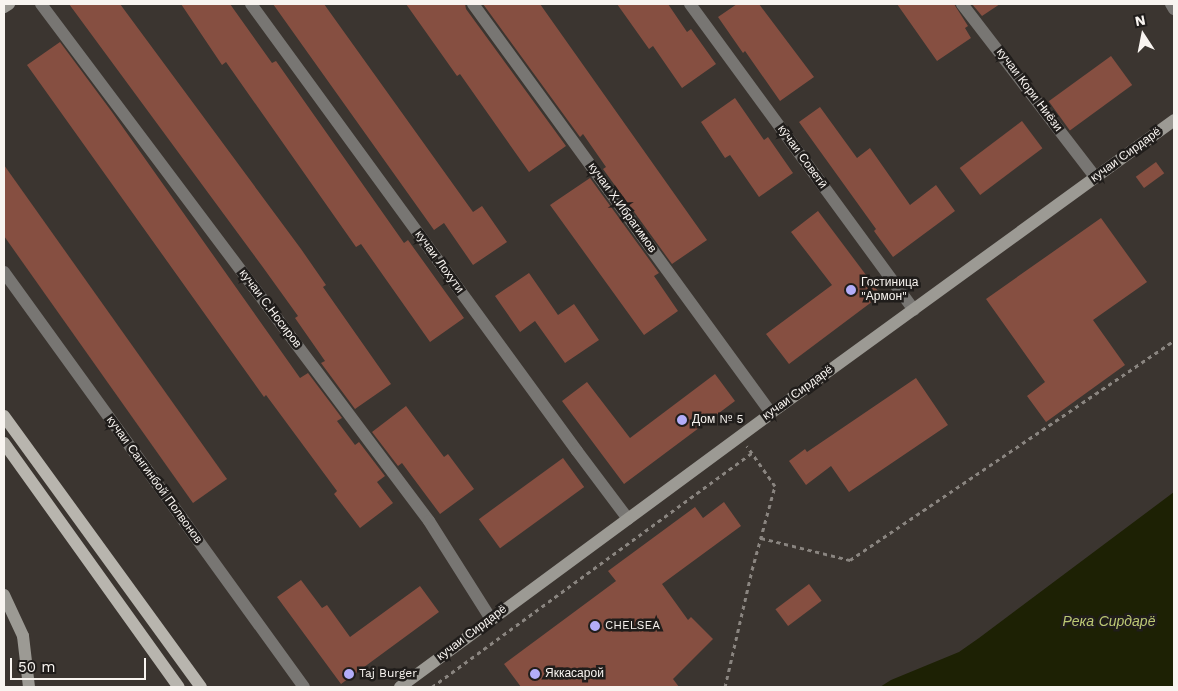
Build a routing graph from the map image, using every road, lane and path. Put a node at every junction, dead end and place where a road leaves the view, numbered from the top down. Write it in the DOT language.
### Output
graph roads {
  1 [pos="9,4"];
  2 [pos="41,4"];
  3 [pos="251,4"];
  4 [pos="473,4"];
  5 [pos="690,4"];
  6 [pos="962,4"];
  7 [pos="1171,4"];
  8 [pos="4,7"];
  9 [pos="1174,9"];
  10 [pos="1174,120"];
  11 [pos="1095,177"];
  12 [pos="4,272"];
  13 [pos="914,310"];
  14 [pos="1174,342"];
  15 [pos="771,413"];
  16 [pos="4,416"];
  17 [pos="740,436"];
  18 [pos="4,443"];
  19 [pos="752,453"];
  20 [pos="628,519"];
  21 [pos="761,538"];
  22 [pos="4,595"];
  23 [pos="491,619"];
  24 [pos="178,686"];
  25 [pos="29,687"];
  26 [pos="201,687"];
  27 [pos="304,687"];
  28 [pos="400,687"];
  29 [pos="432,687"];
  30 [pos="725,687"];
  1 -- 8 [label="main road"];
  2 -- 23 [label="street, кучаи С.Носиров"];
  3 -- 20 [label="street, кучаи Лохути"];
  4 -- 15 [label="street, кучаи Х.Ибрагимов"];
  5 -- 13 [label="street, кӯчаи Советӣ"];
  6 -- 11 [label="street, кучаи Кори Ниёзи"];
  7 -- 9 [label="street"];
  10 -- 11 [label="main road, кучаи Сирдарё"];
  11 -- 13 [label="main road, кучаи Сирдарё"];
  12 -- 27 [label="street, кучаи Сангинбой Полвонов"];
  13 -- 15 [label="main road, кучаи Сирдарё"];
  14 -- 21 [label="path"];
  15 -- 17 [label="main road, кучаи Сирдарё"];
  16 -- 26 [label="main road"];
  17 -- 19 [label="path"];
  17 -- 20 [label="main road, кучаи Сирдарё"];
  18 -- 24 [label="main road"];
  19 -- 21 [label="path"];
  19 -- 29 [label="path"];
  20 -- 23 [label="main road, кучаи Сирдарё"];
  21 -- 30 [label="path"];
  22 -- 25 [label="main road"];
  23 -- 28 [label="main road, кучаи Сирдарё"];
}
